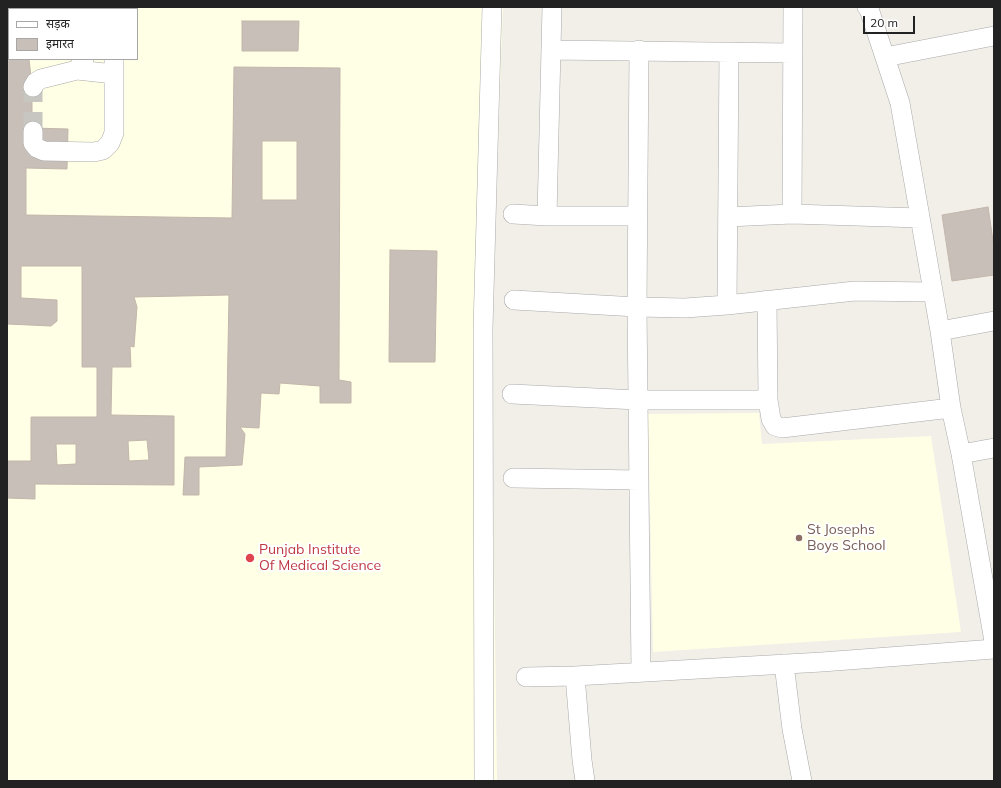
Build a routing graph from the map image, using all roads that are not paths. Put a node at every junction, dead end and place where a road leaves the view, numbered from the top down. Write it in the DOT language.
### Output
graph roads {
  1 [pos="492,7"];
  2 [pos="552,7"];
  3 [pos="793,7"];
  4 [pos="867,7"];
  5 [pos="994,36"];
  6 [pos="551,50"];
  7 [pos="639,50"];
  8 [pos="729,52"];
  9 [pos="792,54"];
  10 [pos="885,57"];
  11 [pos="80,64"];
  12 [pos="114,67"];
  13 [pos="33,87"];
  14 [pos="33,131"];
  15 [pos="513,214"];
  16 [pos="792,214"];
  17 [pos="547,216"];
  18 [pos="638,216"];
  19 [pos="728,217"];
  20 [pos="920,218"];
  21 [pos="933,292"];
  22 [pos="514,300"];
  23 [pos="767,300"];
  24 [pos="727,305"];
  25 [pos="636,307"];
  26 [pos="994,321"];
  27 [pos="940,331"];
  28 [pos="512,394"];
  29 [pos="638,400"];
  30 [pos="768,400"];
  31 [pos="951,408"];
  32 [pos="994,448"];
  33 [pos="961,454"];
  34 [pos="513,478"];
  35 [pos="639,480"];
  36 [pos="994,641"];
  37 [pos="994,649"];
  38 [pos="784,664"];
  39 [pos="641,672"];
  40 [pos="575,676"];
  41 [pos="526,677"];
  42 [pos="484,781"];
  43 [pos="585,781"];
  44 [pos="802,781"];
  1 -- 42 [label="street"];
  2 -- 6 [label="street"];
  3 -- 9 [label="street"];
  4 -- 10 [label="street"];
  5 -- 10 [label="street"];
  6 -- 7 [label="street"];
  6 -- 17 [label="street"];
  7 -- 8 [label="street"];
  7 -- 18 [label="street"];
  8 -- 9 [label="street"];
  8 -- 19 [label="street"];
  9 -- 16 [label="street"];
  10 -- 20 [label="street"];
  11 -- 12 [label="street"];
  11 -- 13 [label="street"];
  12 -- 14 [label="street"];
  15 -- 17 [label="street"];
  16 -- 19 [label="street"];
  16 -- 20 [label="street"];
  17 -- 18 [label="street"];
  18 -- 25 [label="street"];
  19 -- 24 [label="street"];
  20 -- 21 [label="street"];
  21 -- 23 [label="street"];
  21 -- 27 [label="street"];
  22 -- 25 [label="street"];
  23 -- 24 [label="street"];
  23 -- 30 [label="street"];
  24 -- 25 [label="street"];
  25 -- 29 [label="street"];
  26 -- 27 [label="street"];
  27 -- 31 [label="street"];
  28 -- 29 [label="street"];
  29 -- 30 [label="street"];
  29 -- 35 [label="street"];
  30 -- 31 [label="street"];
  31 -- 33 [label="street"];
  32 -- 33 [label="street"];
  33 -- 36 [label="street"];
  34 -- 35 [label="street"];
  35 -- 39 [label="street"];
  37 -- 38 [label="street"];
  38 -- 39 [label="street"];
  38 -- 44 [label="street"];
  39 -- 40 [label="street"];
  40 -- 41 [label="street"];
  40 -- 43 [label="street"];
}
